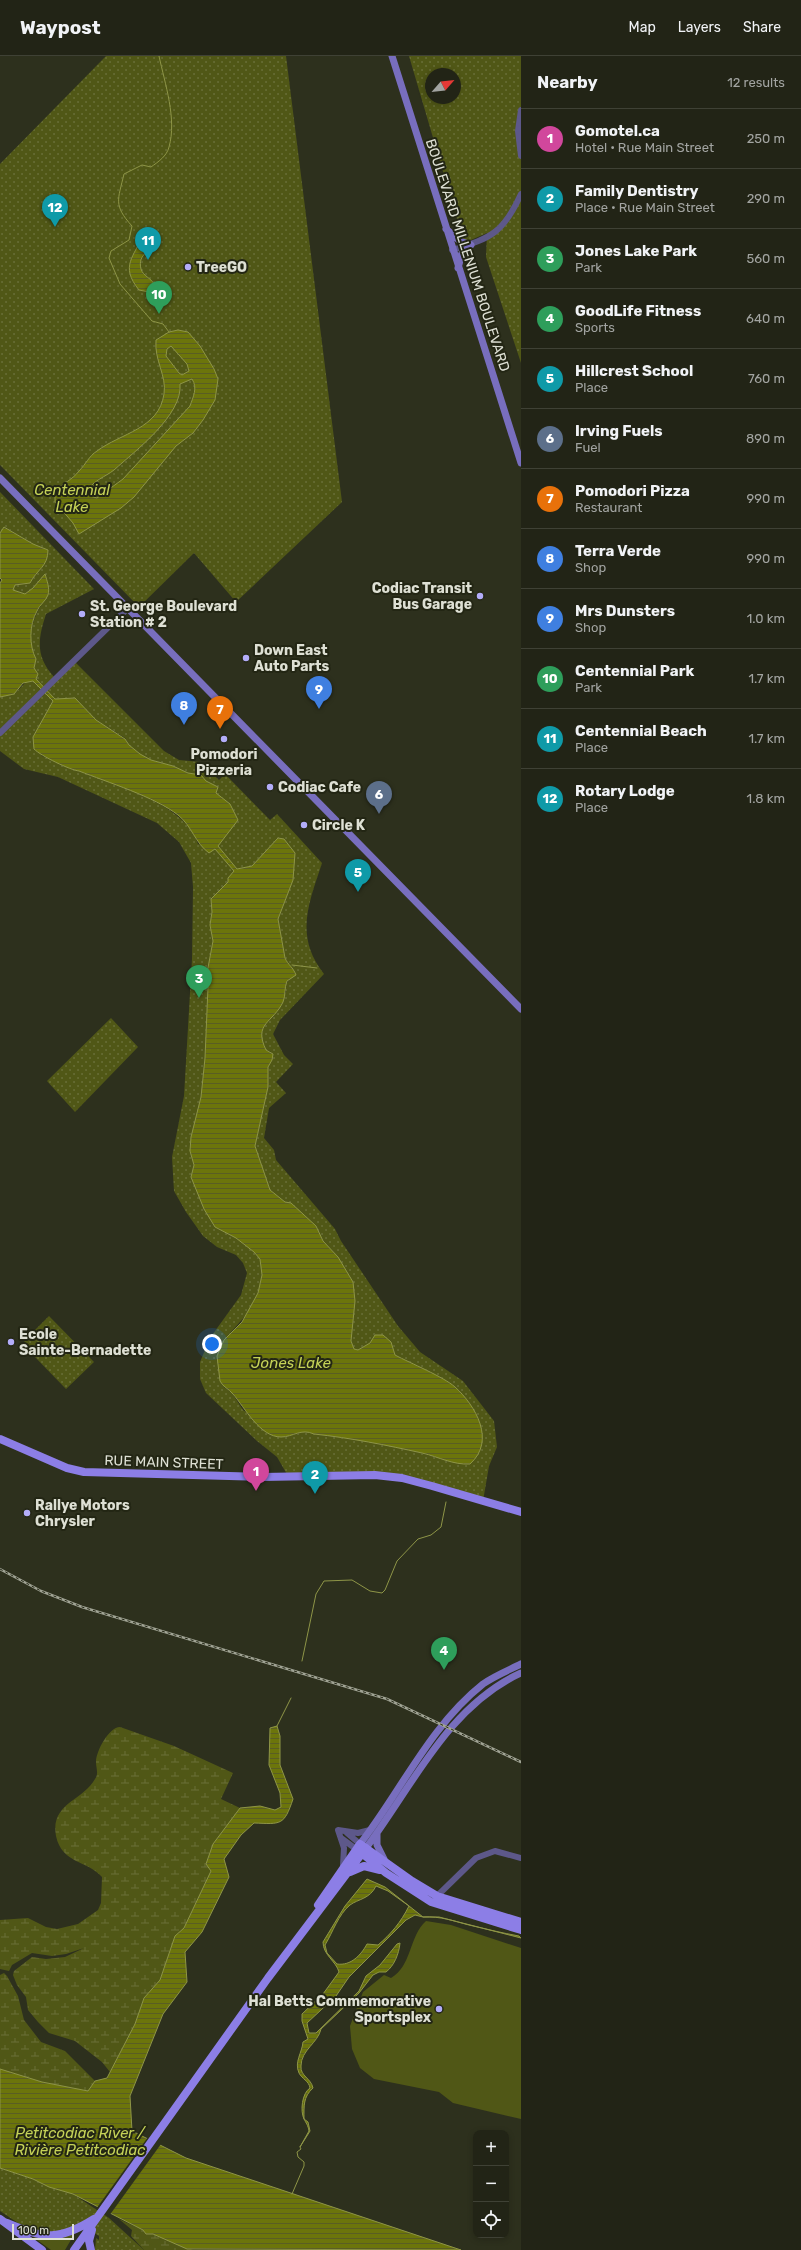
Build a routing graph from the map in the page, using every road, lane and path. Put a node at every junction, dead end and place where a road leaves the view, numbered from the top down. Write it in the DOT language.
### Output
graph roads {
  1 [pos="392,56"];
  2 [pos="521,110"];
  3 [pos="521,156"];
  4 [pos="521,194"];
  5 [pos="445,227"];
  6 [pos="471,245"];
  7 [pos="452,250"];
  8 [pos="458,268"];
  9 [pos="521,462"];
  10 [pos="0,478"];
  11 [pos="128,608"];
  12 [pos="0,733"];
  13 [pos="521,1010"];
  14 [pos="0,1439"];
  15 [pos="521,1512"];
  16 [pos="521,1664"];
  17 [pos="521,1673"];
  18 [pos="344,1830"];
  19 [pos="375,1831"];
  20 [pos="340,1837"];
  21 [pos="362,1847"];
  22 [pos="521,1858"];
  23 [pos="388,1864"];
  24 [pos="345,1871"];
  25 [pos="386,1873"];
  26 [pos="437,1896"];
  27 [pos="431,1902"];
  28 [pos="521,1922"];
  29 [pos="521,1930"];
  30 [pos="3,2221"];
  31 [pos="86,2231"];
  32 [pos="30,2241"];
  33 [pos="37,2250"];
  34 [pos="42,2250"];
  35 [pos="74,2250"];
  36 [pos="90,2250"];
  1 -- 5 [label="main road, BOULEVARD MILLENIUM BOULEVARD"];
  2 -- 3 [label="street"];
  4 -- 6 [label="street"];
  5 -- 6 [label="main road"];
  5 -- 7 [label="main road, BOULEVARD MILLENIUM BOULEVARD"];
  6 -- 7 [label="street"];
  6 -- 8 [label="main road"];
  7 -- 8 [label="main road, BOULEVARD MILLENIUM BOULEVARD"];
  8 -- 9 [label="main road, BOULEVARD MILLENIUM BOULEVARD"];
  10 -- 11 [label="main road"];
  11 -- 12 [label="street"];
  11 -- 13 [label="main road"];
  14 -- 15 [label="main road, RUE MAIN STREET"];
  16 -- 19 [label="main road"];
  17 -- 19 [label="main road"];
  18 -- 19 [label="street"];
  18 -- 20 [label="street"];
  18 -- 21 [label="street"];
  19 -- 21 [label="main road"];
  19 -- 23 [label="main road"];
  20 -- 21 [label="street"];
  20 -- 24 [label="street"];
  21 -- 23 [label="main road"];
  21 -- 24 [label="main road"];
  21 -- 25 [label="main road"];
  22 -- 26 [label="street"];
  23 -- 26 [label="main road"];
  24 -- 25 [label="main road"];
  24 -- 31 [label="main road"];
  25 -- 27 [label="main road"];
  26 -- 27 [label="street"];
  26 -- 28 [label="main road"];
  27 -- 29 [label="main road"];
  30 -- 31 [label="main road"];
  30 -- 32 [label="main road"];
  31 -- 35 [label="main road"];
  31 -- 36 [label="main road"];
  32 -- 33 [label="main road"];
  32 -- 34 [label="main road"];
}
